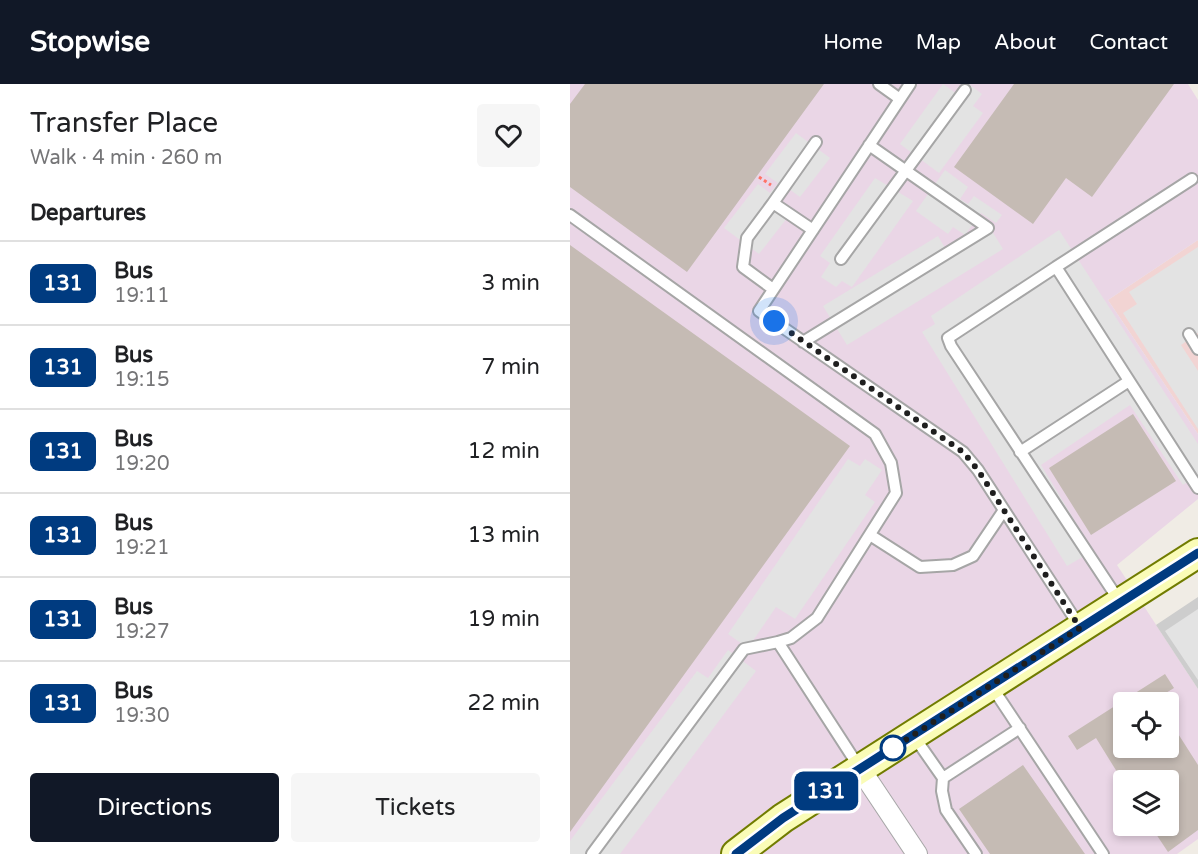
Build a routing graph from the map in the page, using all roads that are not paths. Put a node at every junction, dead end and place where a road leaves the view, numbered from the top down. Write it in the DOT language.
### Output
graph roads {
  1 [pos="879,84"];
  2 [pos="910,84"];
  3 [pos="965,90"];
  4 [pos="900,99"];
  5 [pos="816,142"];
  6 [pos="869,145"];
  7 [pos="904,170"];
  8 [pos="1192,179"];
  9 [pos="773,202"];
  10 [pos="570,215"];
  11 [pos="813,230"];
  12 [pos="841,259"];
  13 [pos="1056,267"];
  14 [pos="773,289"];
  15 [pos="1189,334"];
  16 [pos="803,342"];
  17 [pos="1198,349"];
  18 [pos="1129,381"];
  19 [pos="1020,452"];
  20 [pos="1198,488"];
  21 [pos="1004,510"];
  22 [pos="870,535"];
  23 [pos="1198,553"];
  24 [pos="1120,602"];
  25 [pos="1080,628"];
  26 [pos="778,642"];
  27 [pos="991,686"];
  28 [pos="1020,728"];
  29 [pos="912,735"];
  30 [pos="861,770"];
  31 [pos="943,778"];
  32 [pos="592,854"];
  33 [pos="736,854"];
  34 [pos="917,854"];
  35 [pos="976,854"];
  36 [pos="1103,854"];
  1 -- 4 [label="lane"];
  2 -- 4 [label="lane"];
  3 -- 7 [label="lane"];
  4 -- 6 [label="lane"];
  5 -- 9 [label="lane"];
  6 -- 7 [label="lane"];
  6 -- 11 [label="lane"];
  7 -- 12 [label="lane"];
  7 -- 16 [label="lane"];
  8 -- 13 [label="lane"];
  9 -- 11 [label="lane"];
  9 -- 14 [label="lane"];
  10 -- 22 [label="lane"];
  11 -- 14 [label="lane"];
  13 -- 18 [label="lane"];
  13 -- 19 [label="lane"];
  14 -- 16 [label="lane"];
  15 -- 17 [label="lane"];
  16 -- 21 [label="lane"];
  18 -- 19 [label="lane"];
  18 -- 20 [label="lane"];
  19 -- 24 [label="lane"];
  21 -- 22 [label="lane"];
  21 -- 25 [label="lane"];
  22 -- 26 [label="lane"];
  23 -- 24 [label="street"];
  24 -- 25 [label="street"];
  25 -- 27 [label="street"];
  26 -- 30 [label="lane"];
  26 -- 32 [label="lane"];
  27 -- 28 [label="lane"];
  27 -- 29 [label="street"];
  28 -- 31 [label="lane"];
  28 -- 36 [label="lane"];
  29 -- 30 [label="street"];
  29 -- 31 [label="lane"];
  30 -- 33 [label="street"];
  30 -- 34 [label="street"];
  31 -- 35 [label="lane"];
}
